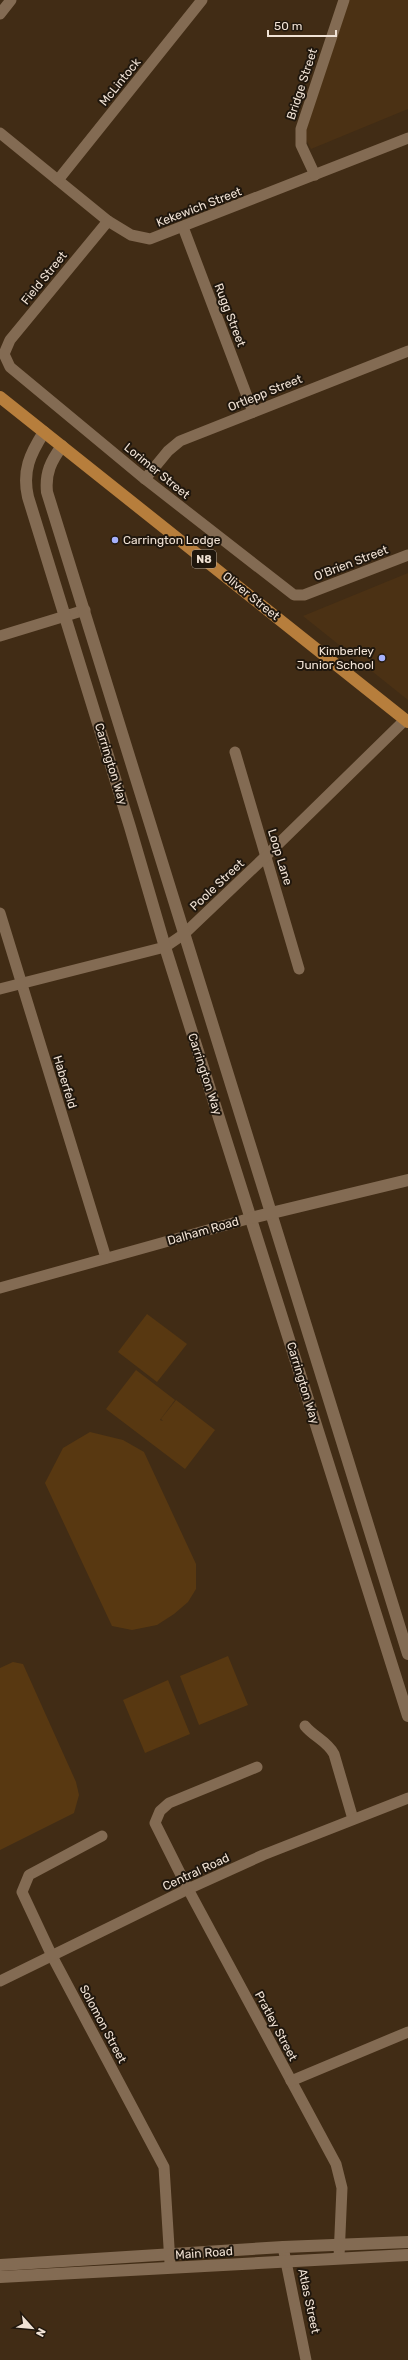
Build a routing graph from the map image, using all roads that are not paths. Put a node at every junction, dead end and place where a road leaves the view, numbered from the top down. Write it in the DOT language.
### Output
graph roads {
  1 [pos="11,0"];
  2 [pos="202,0"];
  3 [pos="344,0"];
  4 [pos="0,14"];
  5 [pos="0,134"];
  6 [pos="408,138"];
  7 [pos="315,175"];
  8 [pos="58,180"];
  9 [pos="108,220"];
  10 [pos="183,227"];
  11 [pos="408,351"];
  12 [pos="4,354"];
  13 [pos="0,396"];
  14 [pos="253,412"];
  15 [pos="44,432"];
  16 [pos="62,446"];
  17 [pos="145,479"];
  18 [pos="408,555"];
  19 [pos="304,595"];
  20 [pos="85,610"];
  21 [pos="65,615"];
  22 [pos="0,636"];
  23 [pos="407,721"];
  24 [pos="235,752"];
  25 [pos="266,856"];
  26 [pos="0,913"];
  27 [pos="184,934"];
  28 [pos="164,947"];
  29 [pos="299,969"];
  30 [pos="21,983"];
  31 [pos="0,988"];
  32 [pos="408,1180"];
  33 [pos="270,1212"];
  34 [pos="251,1218"];
  35 [pos="106,1258"];
  36 [pos="0,1288"];
  37 [pos="408,1654"];
  38 [pos="408,1716"];
  39 [pos="305,1726"];
  40 [pos="257,1767"];
  41 [pos="408,1798"];
  42 [pos="353,1819"];
  43 [pos="102,1836"];
  44 [pos="188,1889"];
  45 [pos="52,1956"];
  46 [pos="0,1981"];
  47 [pos="408,2032"];
  48 [pos="291,2081"];
  49 [pos="408,2242"];
  50 [pos="283,2247"];
  51 [pos="339,2252"];
  52 [pos="170,2255"];
  53 [pos="408,2255"];
  54 [pos="287,2260"];
  55 [pos="0,2265"];
  56 [pos="171,2268"];
  57 [pos="0,2277"];
  58 [pos="306,2360"];
  1 -- 4 [label="street"];
  2 -- 8 [label="street, McLintock"];
  3 -- 7 [label="street, Bridge Street"];
  5 -- 8 [label="street, Kekewich Street"];
  6 -- 7 [label="street, Kekewich Street"];
  7 -- 10 [label="street, Kekewich Street"];
  8 -- 9 [label="street, Kekewich Street"];
  9 -- 10 [label="street, Kekewich Street"];
  9 -- 12 [label="street, Field Street"];
  10 -- 14 [label="street, Rugg Street"];
  11 -- 14 [label="street, Ortlepp Street"];
  12 -- 17 [label="street, Lorimer Street"];
  13 -- 15 [label="highway, Oliver Street / N8"];
  14 -- 17 [label="street, Ortlepp Street"];
  15 -- 16 [label="highway, Oliver Street / N8"];
  15 -- 21 [label="street, Carrington Way"];
  16 -- 20 [label="street, Carrington Way"];
  16 -- 23 [label="highway, Oliver Street / N8"];
  17 -- 19 [label="street, Lorimer Street"];
  18 -- 19 [label="street, O'Brien Street"];
  20 -- 21 [label="street"];
  20 -- 27 [label="street, Carrington Way"];
  21 -- 22 [label="street"];
  21 -- 28 [label="street, Carrington Way"];
  23 -- 25 [label="street, Poole Street"];
  24 -- 25 [label="street, Loop Lane"];
  25 -- 27 [label="street, Poole Street"];
  25 -- 29 [label="street, Loop Lane"];
  26 -- 30 [label="street, Haberfeld"];
  27 -- 28 [label="street, Poole Street"];
  27 -- 33 [label="street, Carrington Way"];
  28 -- 30 [label="street, Poole Street"];
  28 -- 34 [label="street, Carrington Way"];
  30 -- 31 [label="street, Poole Street"];
  30 -- 35 [label="street, Haberfeld"];
  32 -- 33 [label="street, Dalham Road"];
  33 -- 34 [label="street, Dalham Road"];
  33 -- 37 [label="street, Carrington Way"];
  34 -- 35 [label="street, Dalham Road"];
  34 -- 38 [label="street, Carrington Way"];
  35 -- 36 [label="street, Dalham Road"];
  39 -- 42 [label="street"];
  40 -- 44 [label="street, Pratley Street"];
  41 -- 42 [label="street, Central Road"];
  42 -- 44 [label="street, Central Road"];
  43 -- 45 [label="street, Solomon Street"];
  44 -- 45 [label="street, Central Road"];
  44 -- 48 [label="street, Pratley Street"];
  45 -- 46 [label="street, Central Road"];
  45 -- 52 [label="street, Solomon Street"];
  47 -- 48 [label="street"];
  48 -- 51 [label="street, Pratley Street"];
  49 -- 51 [label="street, Main Road"];
  50 -- 51 [label="street, Main Road"];
  50 -- 52 [label="street, Main Road"];
  50 -- 54 [label="street, Atlas Street"];
  51 -- 53 [label="street, Main Road"];
  51 -- 54 [label="street, Main Road"];
  52 -- 55 [label="street, Main Road"];
  52 -- 56 [label="street, Solomon Street"];
  54 -- 56 [label="street, Main Road"];
  54 -- 58 [label="street, Atlas Street"];
  56 -- 57 [label="street, Main Road"];
}
